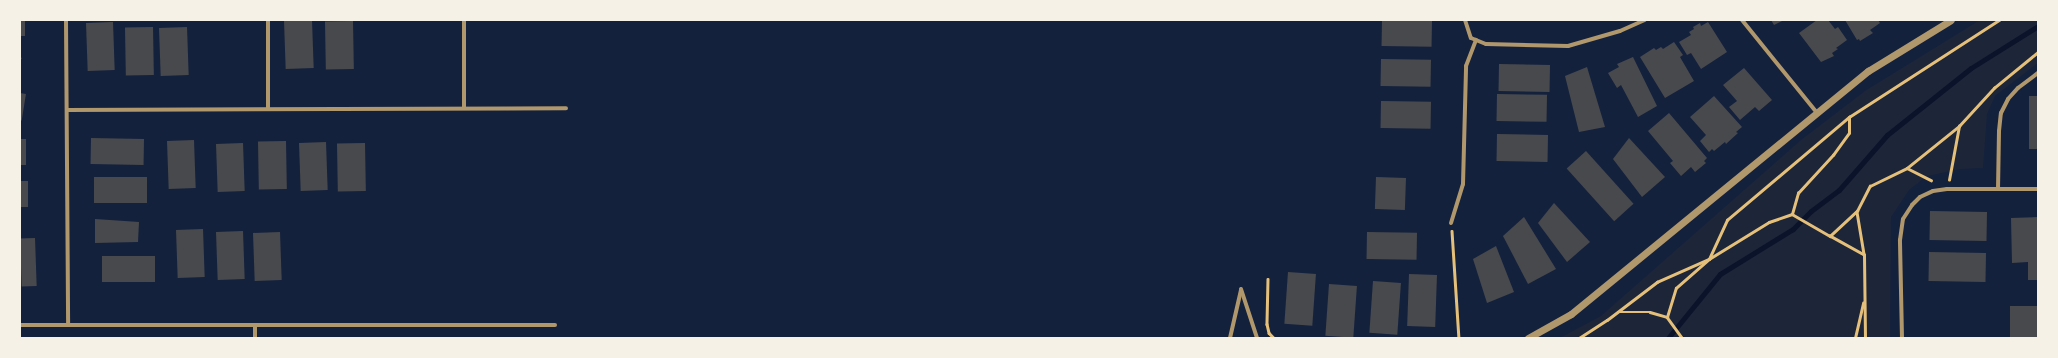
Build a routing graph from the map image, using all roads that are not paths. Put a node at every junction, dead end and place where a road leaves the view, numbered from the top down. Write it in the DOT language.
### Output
graph roads {
  1 [pos="66,20"];
  2 [pos="268,20"];
  3 [pos="464,20"];
  4 [pos="1465,20"];
  5 [pos="1645,20"];
  6 [pos="1742,20"];
  7 [pos="1951,20"];
  8 [pos="1476,40"];
  9 [pos="2038,73"];
  10 [pos="464,108"];
  11 [pos="566,108"];
  12 [pos="268,109"];
  13 [pos="67,110"];
  14 [pos="1817,113"];
  15 [pos="1998,189"];
  16 [pos="2038,189"];
  17 [pos="1451,223"];
  18 [pos="20,325"];
  19 [pos="68,325"];
  20 [pos="555,325"];
  21 [pos="255,326"];
  22 [pos="255,338"];
  23 [pos="1230,338"];
  24 [pos="1257,338"];
  25 [pos="1528,338"];
  26 [pos="1902,338"];
  1 -- 13 [label="street"];
  2 -- 12 [label="street"];
  3 -- 10 [label="street"];
  4 -- 8 [label="street"];
  5 -- 8 [label="street"];
  6 -- 14 [label="street"];
  7 -- 14 [label="street"];
  8 -- 17 [label="street"];
  9 -- 15 [label="street"];
  10 -- 11 [label="street"];
  10 -- 12 [label="street"];
  12 -- 13 [label="street"];
  13 -- 19 [label="street"];
  14 -- 25 [label="street"];
  15 -- 16 [label="street"];
  15 -- 26 [label="street"];
  18 -- 19 [label="street"];
  19 -- 21 [label="street"];
  20 -- 21 [label="street"];
  21 -- 22 [label="street"];
  23 -- 24 [label="street"];
}
